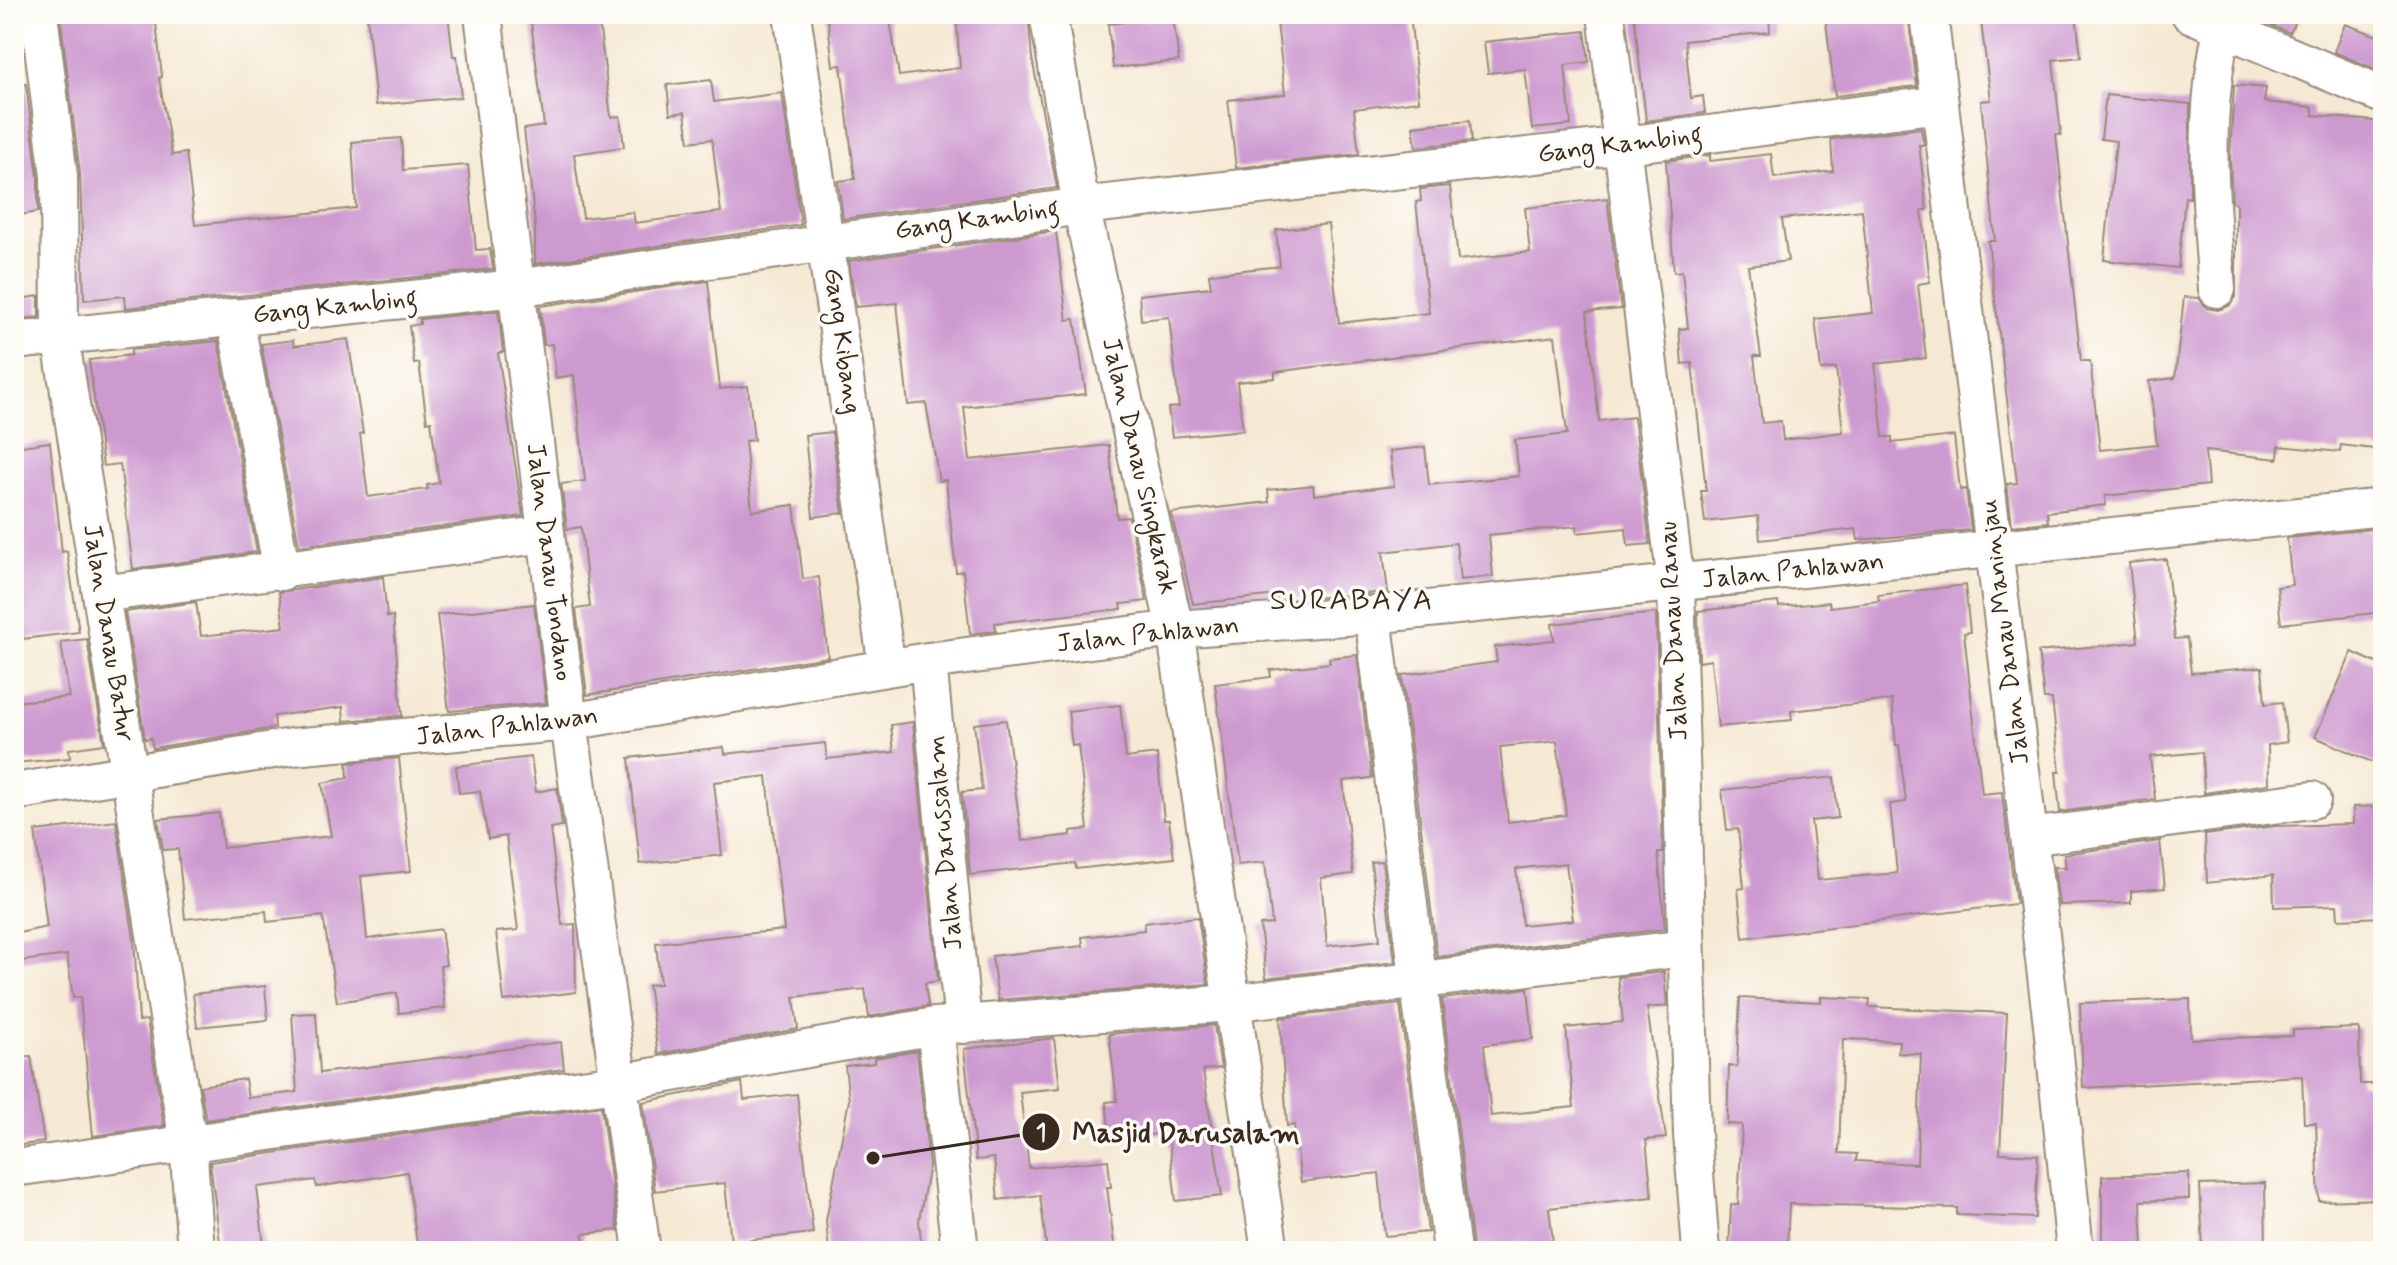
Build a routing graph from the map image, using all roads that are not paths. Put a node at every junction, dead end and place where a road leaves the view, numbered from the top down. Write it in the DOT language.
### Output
graph roads {
  1 [pos="39,14"];
  2 [pos="483,14"];
  3 [pos="792,14"];
  4 [pos="1048,14"];
  5 [pos="1606,14"];
  6 [pos="1929,14"];
  7 [pos="2206,20"];
  8 [pos="2383,95"];
  9 [pos="1940,104"];
  10 [pos="1625,145"];
  11 [pos="1081,206"];
  12 [pos="828,240"];
  13 [pos="516,288"];
  14 [pos="2217,289"];
  15 [pos="235,317"];
  16 [pos="60,335"];
  17 [pos="14,341"];
  18 [pos="2383,507"];
  19 [pos="546,534"];
  20 [pos="1995,549"];
  21 [pos="282,572"];
  22 [pos="1676,584"];
  23 [pos="101,594"];
  24 [pos="1373,615"];
  25 [pos="1175,629"];
  26 [pos="928,661"];
  27 [pos="887,668"];
  28 [pos="569,722"];
  29 [pos="131,774"];
  30 [pos="14,792"];
  31 [pos="2312,800"];
  32 [pos="2029,837"];
  33 [pos="1686,948"];
  34 [pos="1419,981"];
  35 [pos="1231,1003"];
  36 [pos="949,1026"];
  37 [pos="617,1083"];
  38 [pos="188,1143"];
  39 [pos="14,1168"];
  40 [pos="196,1251"];
  41 [pos="642,1251"];
  42 [pos="960,1251"];
  43 [pos="1270,1251"];
  44 [pos="1452,1251"];
  45 [pos="1701,1251"];
  46 [pos="2075,1251"];
  1 -- 16 [label="street, Jalan Danau Batur"];
  2 -- 13 [label="street, Jalan Danau Tondano"];
  3 -- 12 [label="street, Gang Kibang"];
  4 -- 11 [label="street, Jalan Danau Singkarak"];
  5 -- 10 [label="street, Jalan Danau Ranau"];
  6 -- 9 [label="street, Jalan Danau Maninjau"];
  7 -- 8 [label="street"];
  7 -- 14 [label="street"];
  9 -- 10 [label="street, Gang Kambing"];
  9 -- 20 [label="street, Jalan Danau Maninjau"];
  10 -- 11 [label="street, Gang Kambing"];
  10 -- 22 [label="street, Jalan Danau Ranau"];
  11 -- 12 [label="street, Gang Kambing"];
  11 -- 25 [label="street, Jalan Danau Singkarak"];
  12 -- 13 [label="street, Gang Kambing"];
  12 -- 27 [label="street, Gang Kibang"];
  13 -- 15 [label="street, Gang Kambing"];
  13 -- 19 [label="street, Jalan Danau Tondano"];
  15 -- 16 [label="street, Gang Kambing"];
  15 -- 21 [label="street"];
  16 -- 17 [label="street, Gang Kambing"];
  16 -- 23 [label="street, Jalan Danau Batur"];
  18 -- 20 [label="street, Jalan Pahlawan"];
  19 -- 21 [label="street"];
  19 -- 28 [label="street, Jalan Danau Tondano"];
  20 -- 22 [label="street, Jalan Pahlawan"];
  20 -- 32 [label="street, Jalan Danau Maninjau"];
  21 -- 23 [label="street"];
  22 -- 24 [label="street, Jalan Pahlawan"];
  22 -- 33 [label="street, Jalan Danau Ranau"];
  23 -- 29 [label="street, Jalan Danau Batur"];
  24 -- 25 [label="street, Jalan Pahlawan"];
  24 -- 34 [label="street"];
  25 -- 26 [label="street, Jalan Pahlawan"];
  25 -- 35 [label="street, Jalan Danau Singkarak"];
  26 -- 27 [label="street, Jalan Pahlawan"];
  26 -- 36 [label="street, Jalan Darussalam"];
  27 -- 28 [label="street, Jalan Pahlawan"];
  28 -- 29 [label="street, Jalan Pahlawan"];
  28 -- 37 [label="street, Jalan Danau Tondano"];
  29 -- 30 [label="street, Jalan Pahlawan"];
  29 -- 38 [label="street, Jalan Danau Batur"];
  31 -- 32 [label="street"];
  32 -- 46 [label="street, Jalan Danau Maninjau"];
  33 -- 34 [label="street"];
  33 -- 45 [label="street, Jalan Danau Ranau"];
  34 -- 35 [label="street"];
  34 -- 44 [label="street"];
  35 -- 36 [label="street"];
  35 -- 43 [label="street, Jalan Danau Singkarak"];
  36 -- 37 [label="street"];
  36 -- 42 [label="street, Jalan Darussalam"];
  37 -- 38 [label="street"];
  37 -- 41 [label="street, Jalan Danau Tondano"];
  38 -- 39 [label="street"];
  38 -- 40 [label="street, Jalan Danau Batur"];
}
